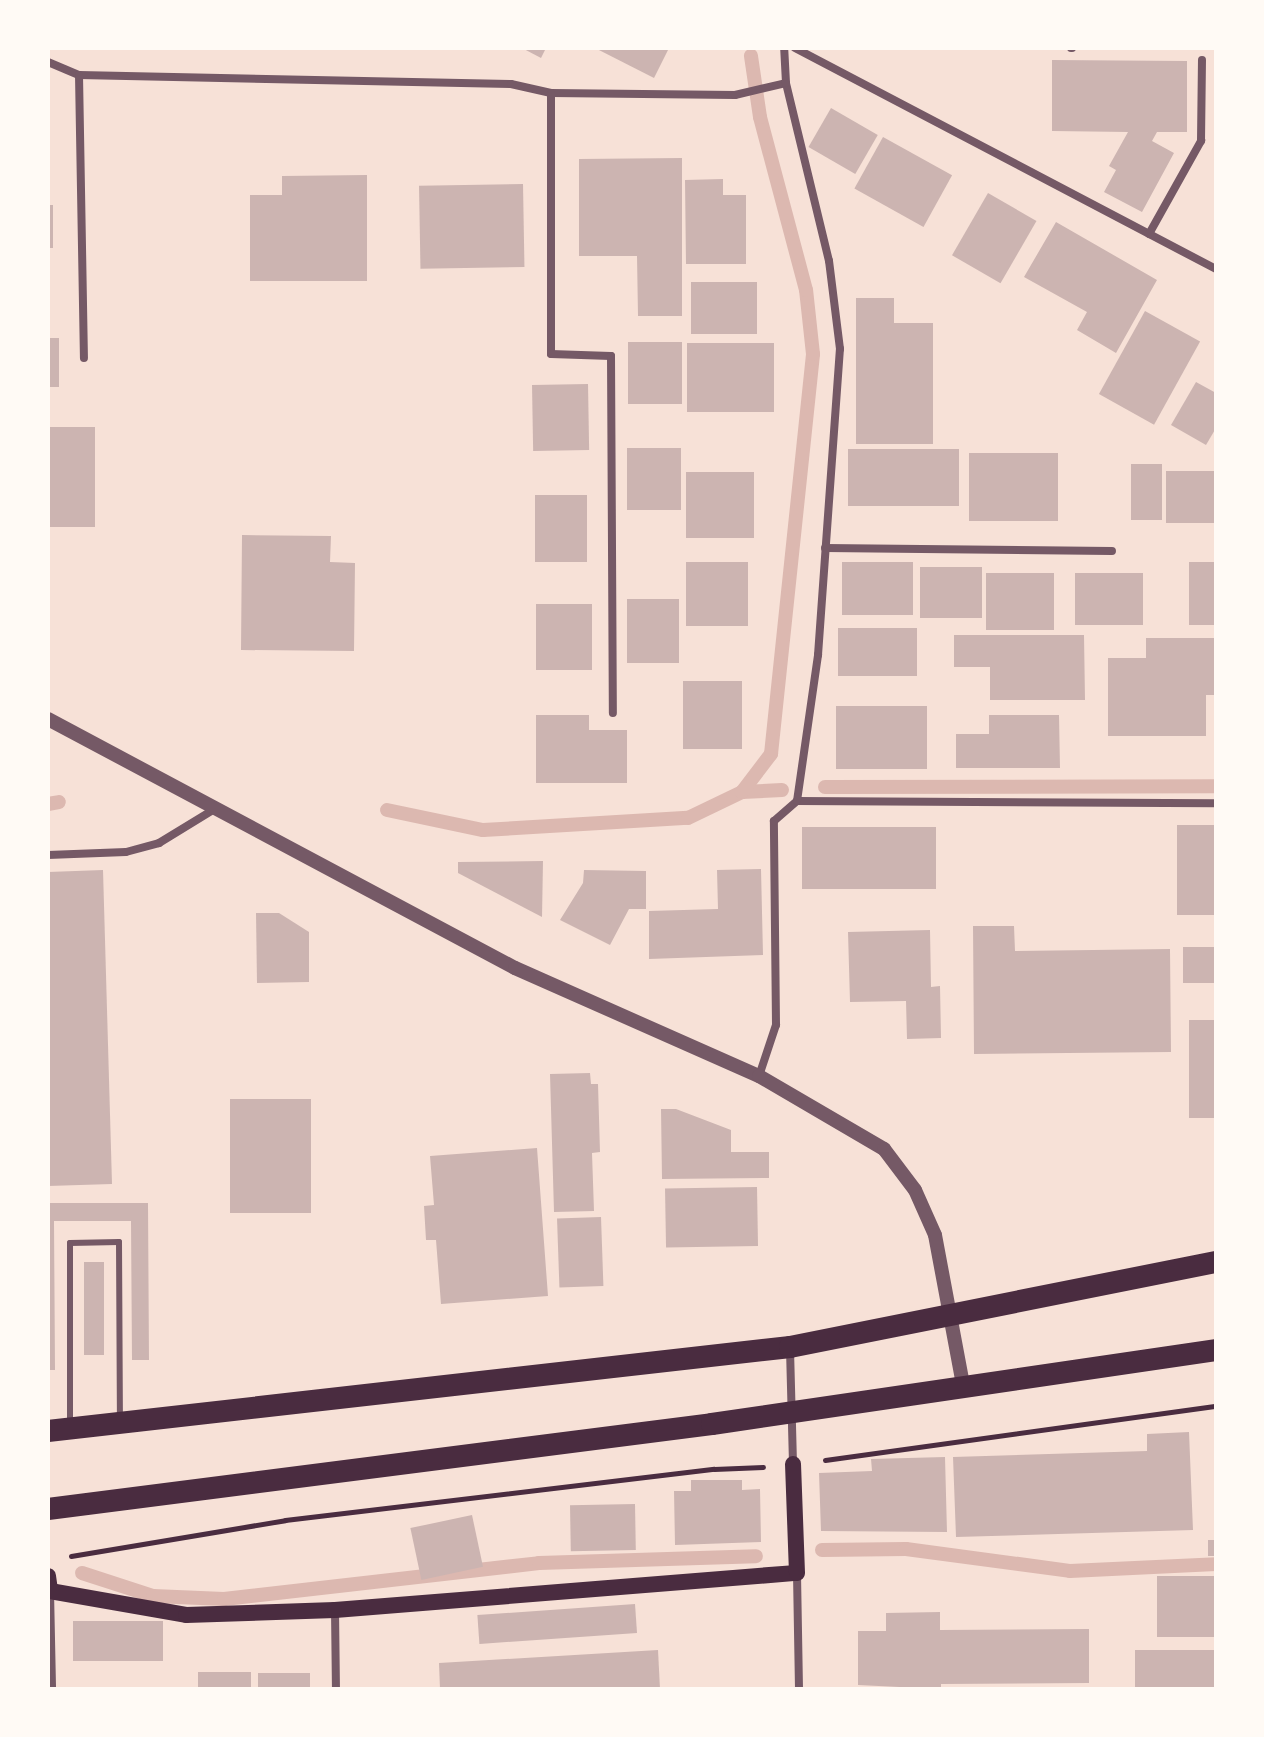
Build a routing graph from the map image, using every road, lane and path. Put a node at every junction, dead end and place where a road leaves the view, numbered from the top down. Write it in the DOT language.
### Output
graph roads {
  1 [pos="784,48"];
  2 [pos="795,48"];
  3 [pos="1202,60"];
  4 [pos="48,62"];
  5 [pos="79,75"];
  6 [pos="786,83"];
  7 [pos="551,93"];
  8 [pos="1149,234"];
  9 [pos="1216,269"];
  10 [pos="84,358"];
  11 [pos="825,548"];
  12 [pos="1112,551"];
  13 [pos="613,713"];
  14 [pos="48,719"];
  15 [pos="797,801"];
  16 [pos="1216,803"];
  17 [pos="213,810"];
  18 [pos="48,855"];
  19 [pos="759,1076"];
  20 [pos="1216,1262"];
  21 [pos="952,1317"];
  22 [pos="790,1347"];
  23 [pos="1216,1350"];
  24 [pos="963,1384"];
  25 [pos="1216,1406"];
  26 [pos="791,1412"];
  27 [pos="120,1423"];
  28 [pos="59,1430"];
  29 [pos="819,1461"];
  30 [pos="793,1464"];
  31 [pos="768,1467"];
  32 [pos="48,1509"];
  33 [pos="63,1557"];
  34 [pos="797,1573"];
  35 [pos="49,1583"];
  36 [pos="335,1610"];
  37 [pos="52,1689"];
  38 [pos="336,1689"];
  39 [pos="799,1689"];
  1 -- 6 [label="street"];
  2 -- 8 [label="street"];
  3 -- 8 [label="street"];
  4 -- 5 [label="street"];
  5 -- 7 [label="street"];
  5 -- 10 [label="street"];
  6 -- 7 [label="street"];
  6 -- 11 [label="street"];
  7 -- 13 [label="street"];
  8 -- 9 [label="street"];
  11 -- 12 [label="street"];
  11 -- 15 [label="street"];
  14 -- 17 [label="street"];
  15 -- 16 [label="street"];
  15 -- 19 [label="street"];
  17 -- 18 [label="street"];
  17 -- 19 [label="street"];
  19 -- 21 [label="street"];
  20 -- 21 [label="highway"];
  21 -- 22 [label="highway"];
  21 -- 24 [label="street"];
  22 -- 26 [label="street"];
  22 -- 27 [label="highway"];
  23 -- 24 [label="highway"];
  24 -- 26 [label="highway"];
  25 -- 29 [label="path"];
  26 -- 30 [label="street"];
  26 -- 32 [label="highway"];
  27 -- 28 [label="highway"];
  27 -- 28 [label="lane"];
  30 -- 34 [label="main road"];
  31 -- 33 [label="path"];
  34 -- 36 [label="main road"];
  34 -- 39 [label="street"];
  35 -- 36 [label="main road"];
  35 -- 37 [label="street"];
  36 -- 38 [label="street"];
}
